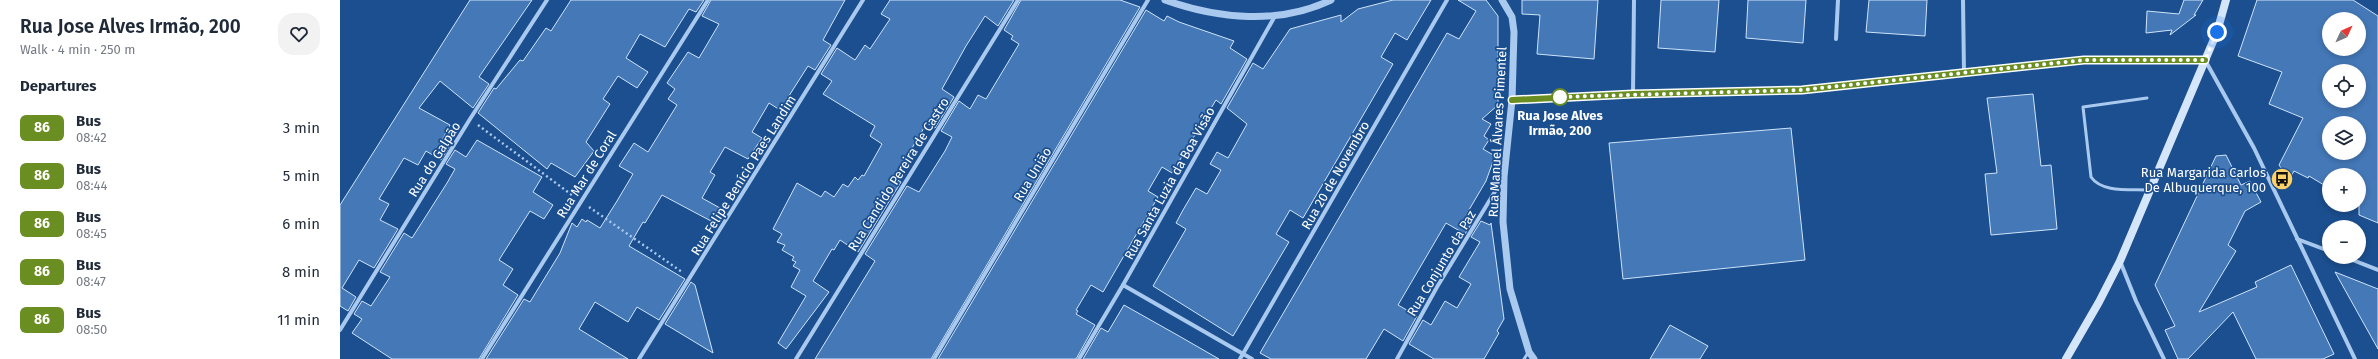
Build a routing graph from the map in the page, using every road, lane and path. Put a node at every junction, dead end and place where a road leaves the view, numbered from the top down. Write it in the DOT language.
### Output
graph roads {
  1 [pos="547,0"];
  2 [pos="708,0"];
  3 [pos="863,0"];
  4 [pos="1018,0"];
  5 [pos="1148,0"];
  6 [pos="1165,0"];
  7 [pos="1331,0"];
  8 [pos="1447,0"];
  9 [pos="1502,0"];
  10 [pos="1634,0"];
  11 [pos="1838,0"];
  12 [pos="1963,0"];
  13 [pos="2226,0"];
  14 [pos="1181,3"];
  15 [pos="1275,16"];
  16 [pos="1836,39"];
  17 [pos="2205,60"];
  18 [pos="1964,73"];
  19 [pos="1633,94"];
  20 [pos="2147,98"];
  21 [pos="1512,100"];
  22 [pos="1504,177"];
  23 [pos="2150,190"];
  24 [pos="2297,239"];
  25 [pos="2322,248"];
  26 [pos="2120,261"];
  27 [pos="2363,264"];
  28 [pos="2378,270"];
  29 [pos="1123,285"];
  30 [pos="340,330"];
  31 [pos="1529,352"];
  32 [pos="1243,354"];
  33 [pos="482,359"];
  34 [pos="639,359"];
  35 [pos="796,359"];
  36 [pos="934,359"];
  37 [pos="1079,359"];
  38 [pos="1240,359"];
  39 [pos="1252,359"];
  40 [pos="1397,359"];
  41 [pos="1524,359"];
  42 [pos="1534,359"];
  43 [pos="2066,359"];
  44 [pos="2164,359"];
  45 [pos="2355,359"];
  1 -- 30 [label="street, Rua do Galpão"];
  2 -- 33 [label="street, Rua Mar de Coral"];
  3 -- 34 [label="street, Rua Felipe Benício Paes Landim"];
  4 -- 35 [label="street, Rua Candido Pereira de Castro"];
  5 -- 36 [label="street, Rua União"];
  6 -- 14 [label="street"];
  7 -- 15 [label="street"];
  8 -- 32 [label="street, Rua 20 de Novembro"];
  9 -- 21 [label="street, Rua Manuel Álvares Pimentel"];
  10 -- 19 [label="street"];
  11 -- 16 [label="street"];
  12 -- 18 [label="street"];
  13 -- 17 [label="main road"];
  14 -- 15 [label="street"];
  15 -- 29 [label="street, Rua Santa Luzia da Boa Visão"];
  17 -- 18 [label="street"];
  17 -- 23 [label="main road"];
  17 -- 24 [label="street"];
  18 -- 19 [label="street"];
  19 -- 21 [label="street"];
  20 -- 23 [label="lane"];
  21 -- 22 [label="street, Rua Manuel Álvares Pimentel"];
  22 -- 31 [label="street, Rua Manuel Álvares Pimentel"];
  22 -- 40 [label="street, Rua Conjunto da Paz"];
  23 -- 26 [label="main road"];
  24 -- 25 [label="street"];
  24 -- 45 [label="street"];
  26 -- 43 [label="main road"];
  26 -- 44 [label="street"];
  27 -- 28 [label="street"];
  29 -- 32 [label="street"];
  29 -- 37 [label="street, Rua Santa Luzia da Boa Visão"];
  31 -- 41 [label="lane"];
  31 -- 42 [label="street, Rua Manuel Álvares Pimentel"];
  32 -- 38 [label="street, Rua 20 de Novembro"];
  32 -- 39 [label="street"];
}
